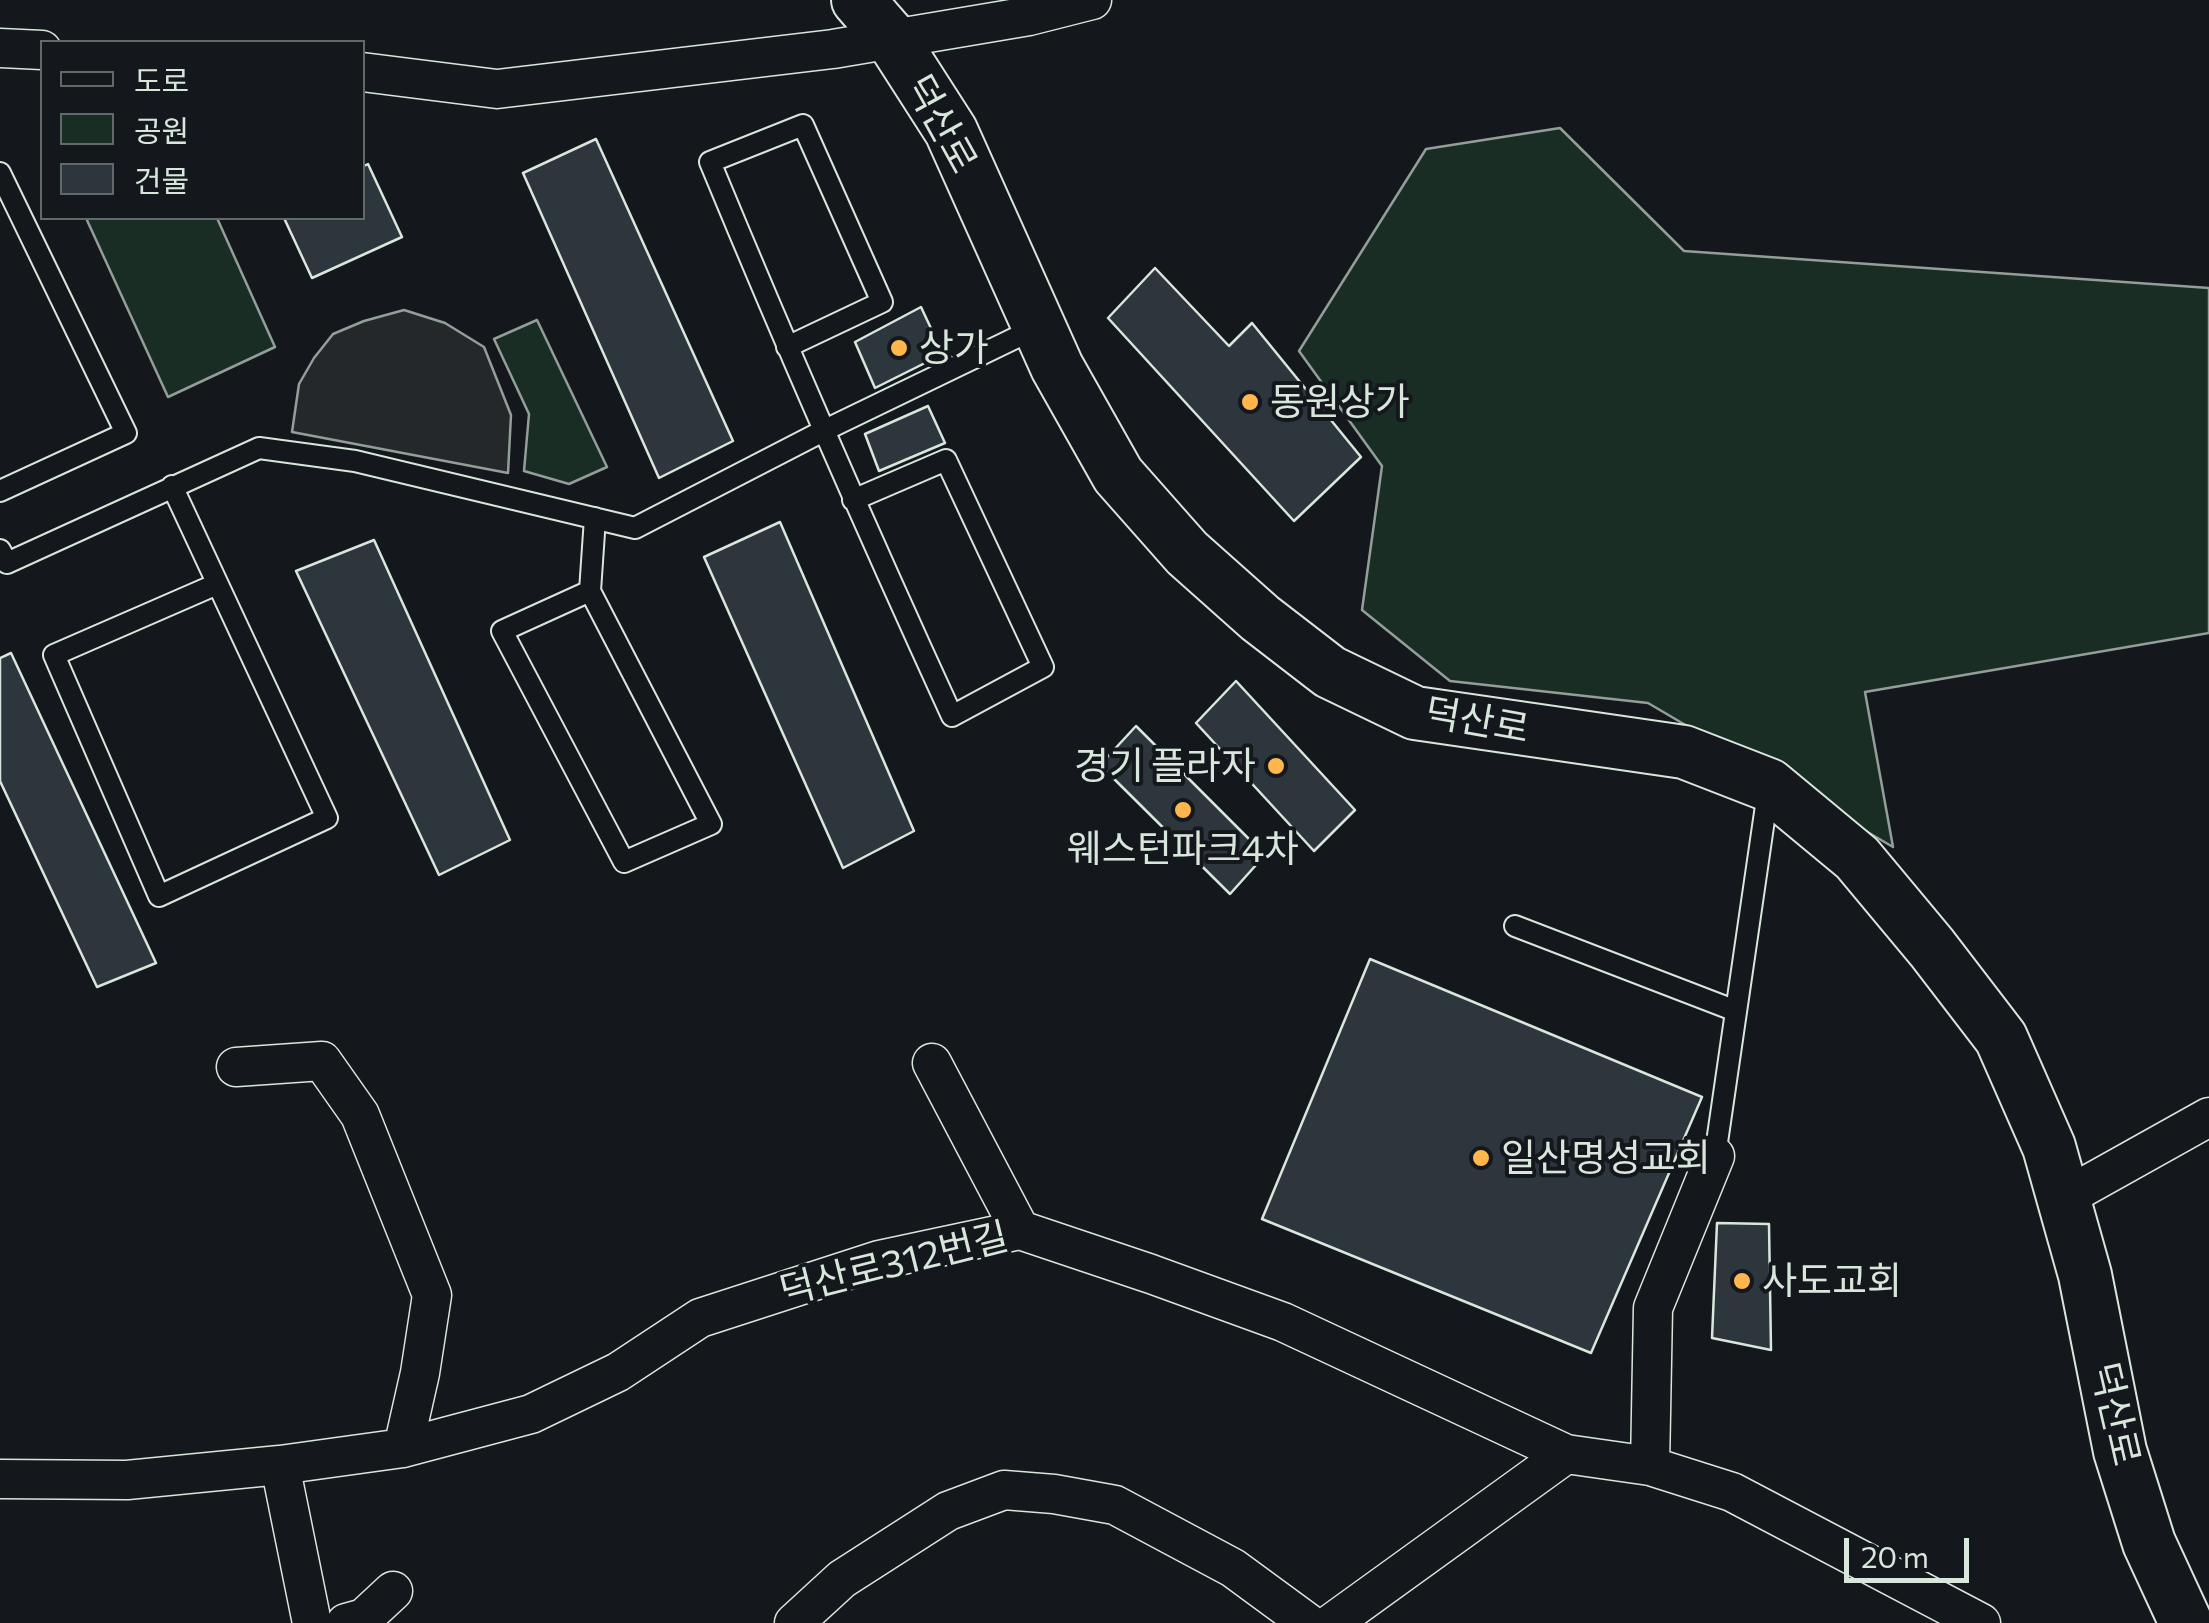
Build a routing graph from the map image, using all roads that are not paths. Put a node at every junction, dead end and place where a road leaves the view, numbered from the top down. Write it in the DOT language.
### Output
graph roads {
  1 [pos="858,0"];
  2 [pos="1092,0"];
  3 [pos="894,20"];
  4 [pos="0,48"];
  5 [pos="40,50"];
  6 [pos="365,72"];
  7 [pos="0,172"];
  8 [pos="1038,327"];
  9 [pos="787,347"];
  10 [pos="823,431"];
  11 [pos="172,486"];
  12 [pos="0,491"];
  13 [pos="853,500"];
  14 [pos="595,518"];
  15 [pos="0,550"];
  16 [pos="218,584"];
  17 [pos="590,591"];
  18 [pos="1769,785"];
  19 [pos="1516,926"];
  20 [pos="1736,1011"];
  21 [pos="932,1063"];
  22 [pos="236,1067"];
  23 [pos="2209,1117"];
  24 [pos="1715,1156"];
  25 [pos="2064,1198"];
  26 [pos="1020,1230"];
  27 [pos="403,1448"];
  28 [pos="1566,1454"];
  29 [pos="280,1466"];
  30 [pos="1650,1466"];
  31 [pos="0,1479"];
  32 [pos="393,1591"];
  33 [pos="312,1623"];
  34 [pos="346,1623"];
  35 [pos="794,1623"];
  36 [pos="1308,1623"];
  37 [pos="1332,1623"];
  38 [pos="1981,1623"];
  39 [pos="2186,1623"];
  1 -- 3 [label="street, 덕산로"];
  2 -- 3 [label="street"];
  3 -- 6 [label="street, 덕산로"];
  3 -- 8 [label="street, 덕산로"];
  4 -- 5 [label="street"];
  7 -- 12 [label="lane"];
  8 -- 10 [label="lane"];
  8 -- 18 [label="street, 덕산로"];
  9 -- 9 [label="lane"];
  9 -- 10 [label="lane"];
  10 -- 13 [label="lane"];
  10 -- 14 [label="lane"];
  11 -- 14 [label="lane"];
  11 -- 15 [label="lane"];
  11 -- 16 [label="lane"];
  13 -- 13 [label="lane"];
  14 -- 17 [label="lane"];
  16 -- 16 [label="lane"];
  17 -- 17 [label="lane"];
  18 -- 20 [label="lane"];
  18 -- 25 [label="street, 덕산로"];
  19 -- 20 [label="lane"];
  20 -- 24 [label="lane"];
  21 -- 26 [label="street"];
  22 -- 27 [label="street"];
  23 -- 25 [label="street"];
  24 -- 30 [label="street"];
  25 -- 39 [label="street, 덕산로"];
  26 -- 27 [label="street, 덕산로312번길"];
  26 -- 28 [label="street, 덕산로312번길"];
  27 -- 29 [label="street, 덕산로312번길"];
  28 -- 30 [label="street, 덕산로312번길"];
  28 -- 37 [label="street"];
  29 -- 31 [label="street, 덕산로312번길"];
  29 -- 33 [label="street"];
  30 -- 38 [label="street, 덕산로312번길"];
  32 -- 34 [label="street"];
  35 -- 36 [label="street"];
}
